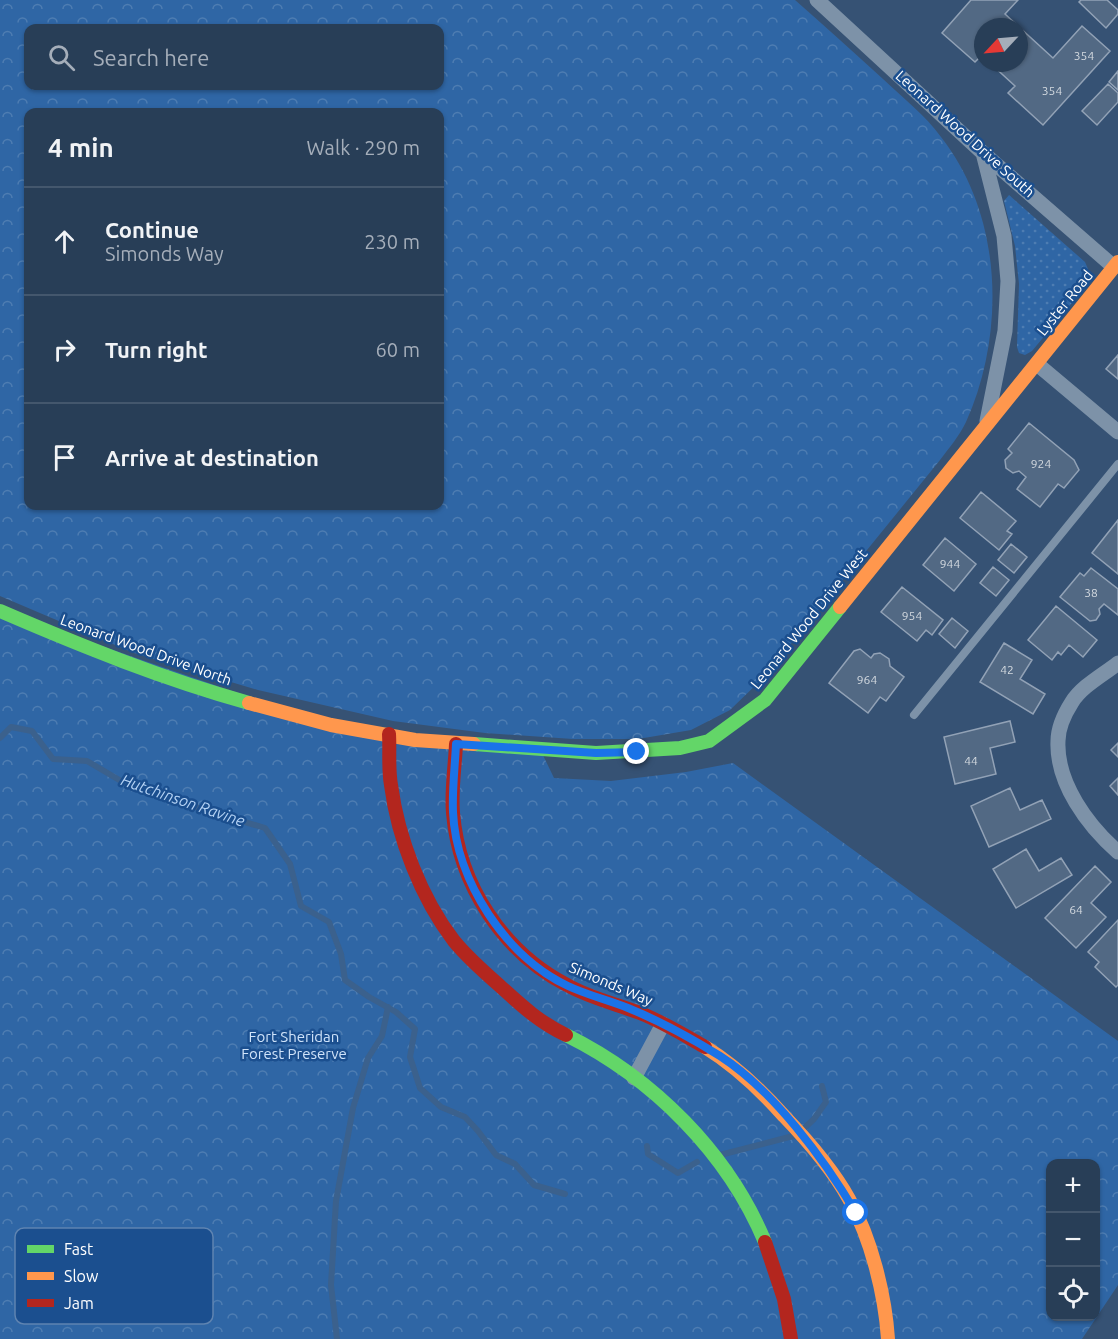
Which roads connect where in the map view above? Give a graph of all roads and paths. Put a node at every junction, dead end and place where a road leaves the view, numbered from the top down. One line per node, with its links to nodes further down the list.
1 (817, 0): 2 (street, Leonard Wood Drive South)
2 (983, 153): 3 (street, Leonard Wood Drive South); 5 (street)
3 (1116, 264): 4 (street, Lyster Road)
4 (1037, 364): 5 (street, Leonard Wood Drive West); 6 (street)
5 (986, 426): 12 (street, Leonard Wood Drive West)
6 (1118, 432)
7 (1118, 464): 10 (lane)
8 (0, 611): 11 (street, Leonard Wood Drive North)
9 (1118, 663): 13 (street)
10 (914, 715)
11 (389, 734): 12 (street, Leonard Wood Drive West); 15 (street)
12 (456, 744): 14 (street, Simonds Way)
13 (1118, 852)
14 (663, 1024): 15 (street); 17 (street, Simonds Way)
15 (634, 1078): 16 (street)
16 (791, 1339)
17 (888, 1339)

